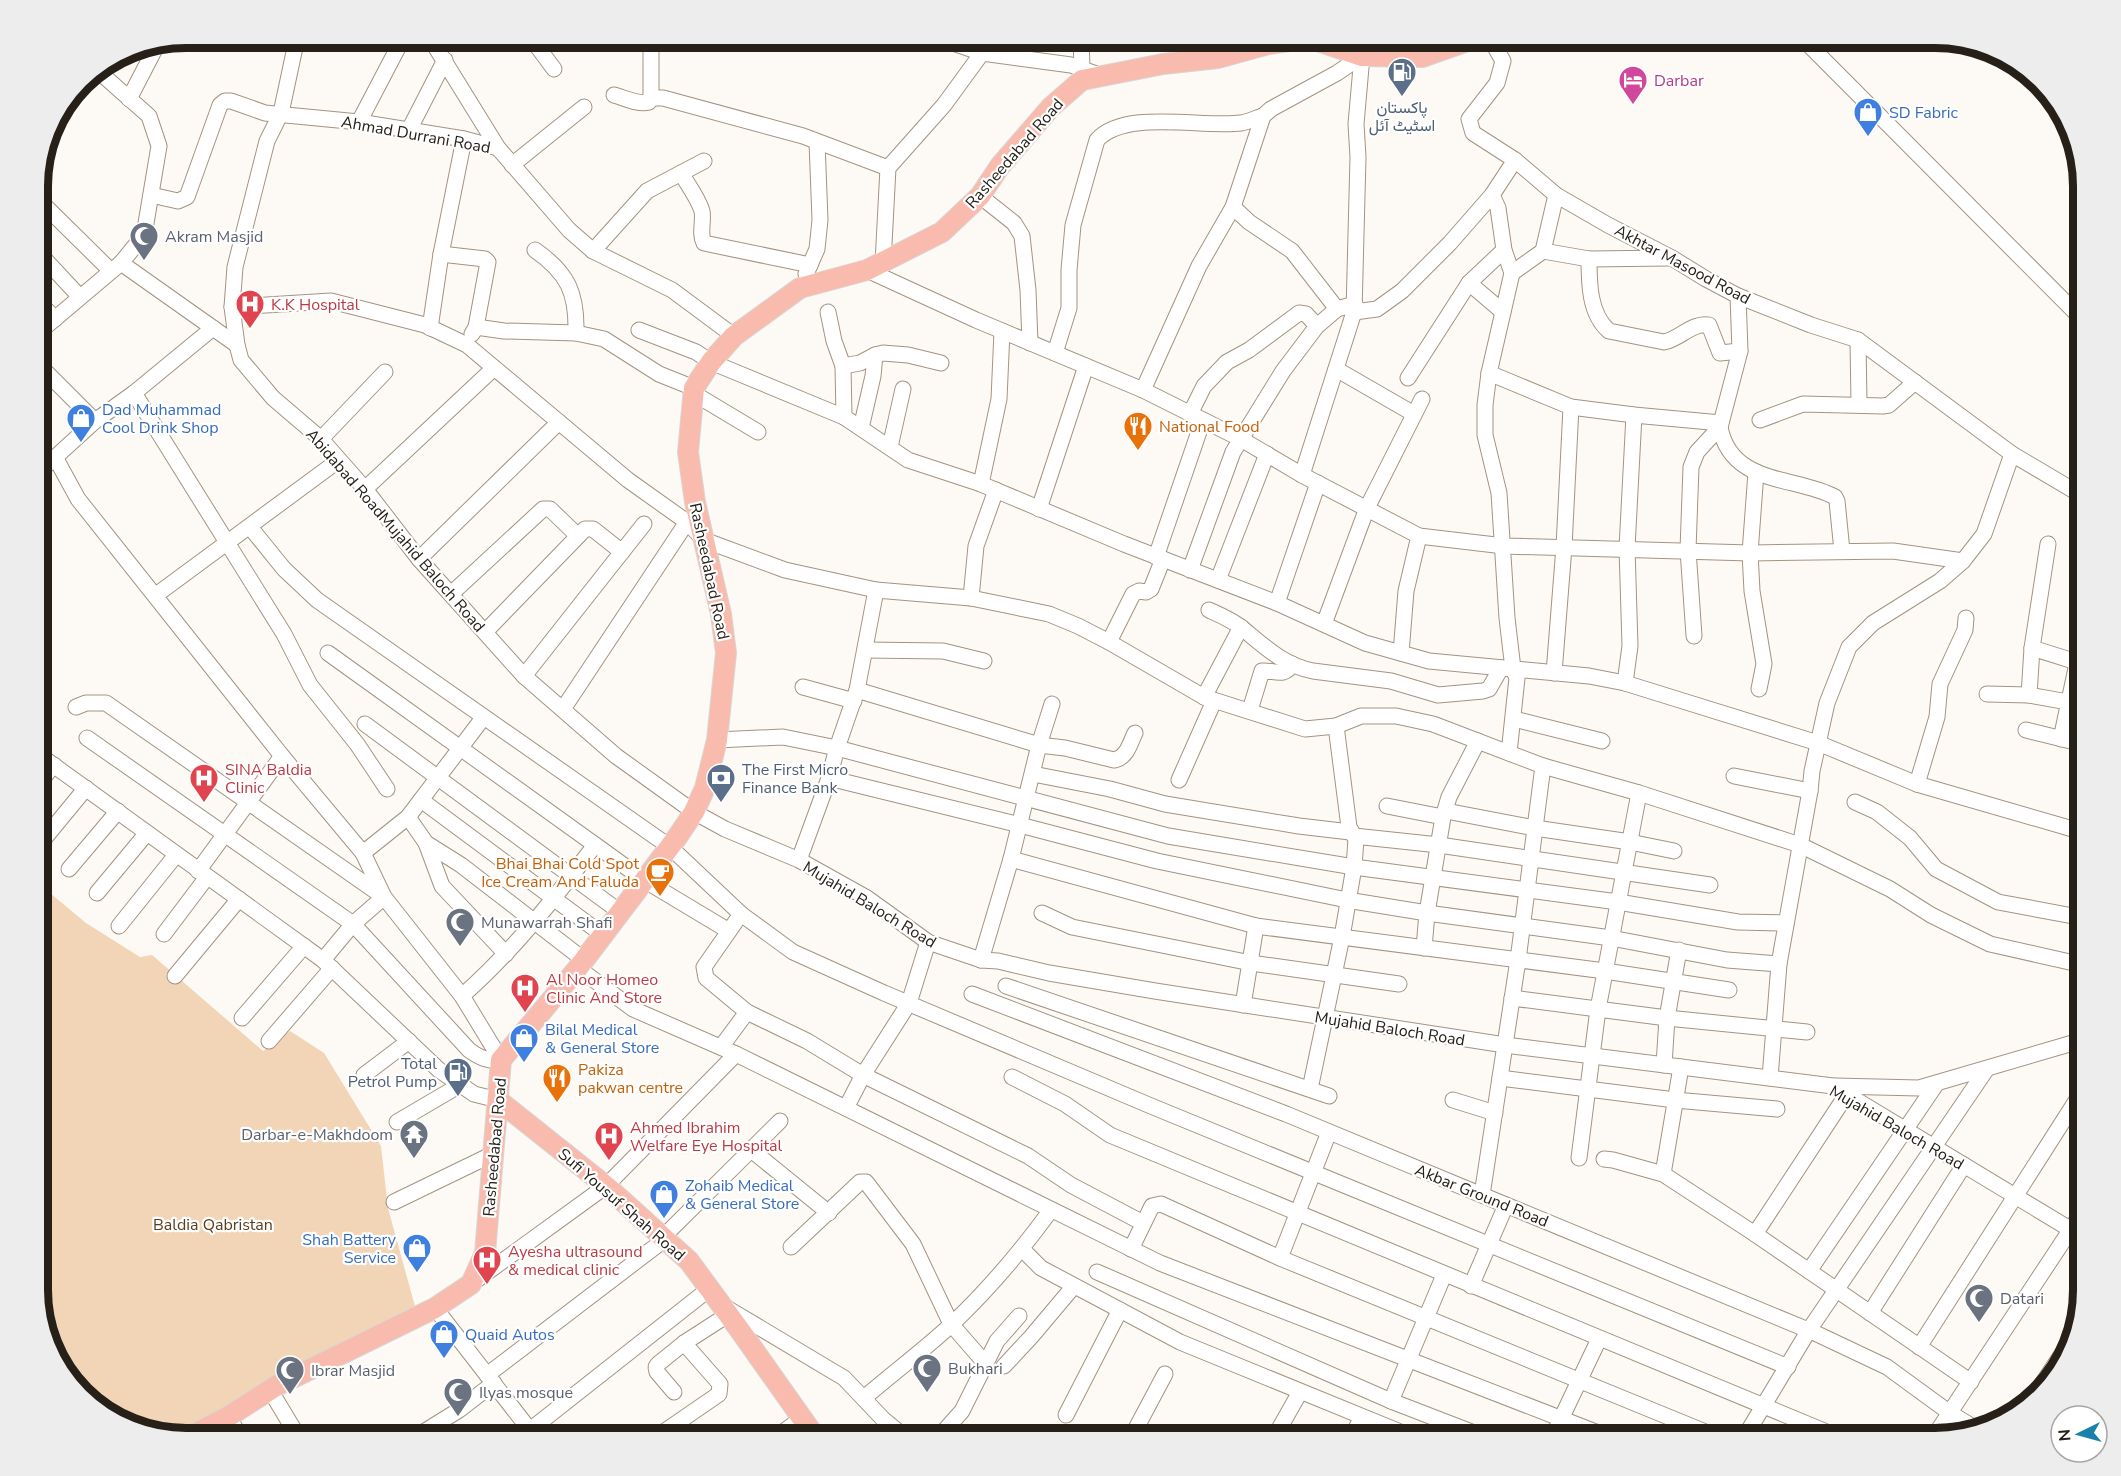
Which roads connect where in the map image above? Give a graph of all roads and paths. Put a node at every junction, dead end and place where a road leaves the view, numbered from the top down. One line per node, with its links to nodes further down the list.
1 (295, 48): 27 (street, Abidabad RoadMujahid Baloch Road)
2 (398, 48): 29 (street)
3 (439, 48): 18 (street)
4 (538, 48): 19 (street)
5 (651, 48): 24 (street)
6 (969, 48): 15 (street)
7 (1081, 48): 20 (street)
8 (1246, 48): 22 (main road, Rasheedabad Road)
9 (1338, 48): 16 (main road, Rasheedabad Road)
10 (1432, 48): 17 (main road)
11 (1448, 48): 17 (main road)
12 (1496, 48): 34 (street, Akhtar Masood Road)
13 (1812, 48): 64 (street)
14 (153, 52): 25 (street)
15 (982, 52): 20 (street); 37 (street)
16 (1362, 56): 17 (main road, Rasheedabad Road); 28 (street); 62 (street)
17 (1422, 57)
18 (445, 60): 30 (street); 33 (street)
19 (554, 69)
20 (1082, 69): 22 (street)
21 (104, 75): 25 (street)
22 (1102, 76): 42 (main road, Rasheedabad Road)
23 (614, 95): 24 (street)
24 (651, 98): 32 (street)
25 (129, 99): 39 (street)
26 (584, 106): 36 (street)
27 (281, 113): 29 (street, Ahmad Durrani Road); 39 (street, Ahmad Durrani Road); 61 (street, Abidabad RoadMujahid Baloch Road)
28 (1263, 116): 43 (street); 83 (street)
29 (359, 122): 30 (street, Ahmad Durrani Road)
30 (409, 130): 31 (street, Ahmad Durrani Road)
31 (464, 139): 33 (street, Ahmad Durrani Road); 49 (street)
32 (817, 142): 37 (street); 53 (street)
33 (498, 148): 36 (street, Ahmad Durrani Road)
34 (1515, 160): 40 (street); 41 (street, Akhtar Masood Road)
35 (704, 161): 38 (street)
36 (512, 165): 48 (street, Ahmad Durrani Road)
37 (888, 168): 55 (street)
38 (681, 173): 48 (street); 53 (street)
39 (151, 195): 54 (street)
40 (1492, 195): 46 (street); 62 (street)
41 (1556, 195): 47 (street); 50 (street, Akhtar Masood Road)
42 (980, 196): 55 (main road, Rasheedabad Road); 79 (street)
43 (1233, 207): 63 (street); 97 (street)
44 (48, 208): 54 (street)
45 (535, 250): 76 (street)
46 (1504, 250): 56 (street); 57 (street)
47 (1543, 251): 51 (street); 56 (street)
48 (593, 252): 77 (street, Ahmad Durrani Road)
49 (441, 254): 71 (street); 73 (street)
50 (1672, 258): 51 (street); 59 (street, Akhtar Masood Road)
51 (1589, 259): 82 (street)
52 (48, 263): 60 (street)
53 (810, 265): 58 (street)
54 (116, 267): 60 (street); 72 (street)
55 (875, 267): 58 (main road, Rasheedabad Road); 75 (street)
56 (1512, 273): 67 (street)
57 (1469, 283): 67 (street); 94 (street)
58 (800, 288): 77 (main road, Rasheedabad Road)
59 (1738, 296): 78 (street, Akhtar Masood Road); 82 (street)
60 (80, 297): 68 (street)
61 (232, 307): 73 (street); 80 (street, Abidabad RoadMujahid Baloch Road)
62 (1354, 308): 63 (street); 90 (street)
63 (1337, 309): 70 (street)
64 (2073, 309)
65 (48, 312): 68 (street)
66 (828, 312): 87 (street)
67 (1503, 312): 92 (street)
68 (55, 319): 69 (street)
69 (48, 325)
70 (1317, 326): 106 (street); 114 (street)
71 (476, 327): 76 (street); 81 (street)
72 (213, 328): 80 (street); 99 (street)
73 (430, 328): 81 (street)
74 (639, 330): 85 (street)
75 (1002, 331): 79 (street); 124 (street)
76 (576, 333): 98 (street)
77 (734, 336): 85 (main road, Rasheedabad Road)
78 (1858, 340): 95 (street, Akhtar Masood Road); 101 (street)
79 (1030, 343): 83 (street)
80 (237, 345): 113 (street, Abidabad RoadMujahid Baloch Road)
81 (467, 345): 89 (street)
82 (1740, 351): 110 (street)
83 (1055, 353): 88 (street)
84 (875, 355): 86 (street); 87 (street); 111 (street)
85 (711, 363): 98 (main road, Rasheedabad Road); 105 (street)
86 (941, 363)
87 (843, 366): 105 (street)
88 (1086, 366): 97 (street); 128 (street)
89 (494, 368): 109 (street); 125 (street)
90 (1336, 369): 103 (street); 122 (street)
91 (385, 372): 113 (street)
92 (1489, 373): 102 (street); 137 (street)
93 (48, 374): 108 (street)
94 (1408, 378)
95 (1915, 382): 101 (street); 117 (street, Akhtar Masood Road)
96 (903, 389): 115 (street)
97 (1143, 390): 106 (street)
98 (694, 391): 112 (street); 134 (main road, Rasheedabad Road)
99 (134, 393): 108 (street); 135 (street)
100 (1422, 399): 103 (street)
101 (1859, 404): 107 (street)
102 (1570, 407): 104 (street); 138 (street)
103 (1414, 414): 127 (street)
104 (1634, 415): 110 (street); 139 (street)
105 (844, 417): 111 (street)
106 (1197, 417): 114 (street); 144 (street)
107 (1760, 420)
108 (95, 421): 118 (street)
109 (559, 422): 129 (street); 145 (street)
110 (1721, 425): 121 (street); 140 (street)
111 (861, 428): 115 (street)
112 (758, 432)
113 (321, 439): 119 (street, Abidabad RoadMujahid Baloch Road)
114 (1242, 439): 116 (street); 147 (street)
115 (890, 447): 124 (street)
116 (1267, 454): 122 (street); 148 (street)
117 (2013, 454): 126 (street, Akhtar Masood Road); 146 (street)
118 (56, 458): 120 (street); 151 (street)
119 (339, 460): 125 (street, Abidabad RoadMujahid Baloch Road); 131 (street)
120 (48, 465)
121 (1756, 472): 141 (street); 143 (street)
122 (1302, 475): 123 (street)
123 (1318, 483): 127 (street); 153 (street)
124 (989, 487): 128 (street); 152 (street)
125 (365, 489): 145 (street, Abidabad RoadMujahid Baloch Road)
126 (2073, 489)
127 (1367, 507): 133 (street); 156 (street)
128 (1039, 509): 144 (street)
129 (687, 522): 134 (street); 182 (street)
130 (644, 524): 142 (street)
131 (250, 528): 135 (street); 184 (street)
132 (578, 536): 142 (street); 150 (street); 158 (street)
133 (1419, 536): 137 (street); 164 (street)
134 (704, 540): 149 (street); 192 (main road, Rasheedabad Road)
135 (228, 544): 151 (street); 213 (street)
136 (2048, 544): 161 (street)
137 (1504, 546): 138 (street); 168 (street)
138 (1564, 547): 139 (street); 169 (street)
139 (1627, 549): 140 (street); 171 (street)
140 (1688, 550): 143 (street); 159 (street)
141 (1842, 551): 143 (street); 146 (street)
142 (622, 552): 170 (street)
143 (1750, 553): 174 (street)
144 (1159, 558): 147 (street); 160 (street)
145 (419, 559): 150 (street, Abidabad RoadMujahid Baloch Road)
146 (1963, 561): 196 (street)
147 (1190, 570): 148 (street)
148 (1218, 580): 153 (street)
149 (876, 590): 152 (street); 162 (street)
150 (451, 594): 158 (street, Abidabad RoadMujahid Baloch Road)
151 (156, 595): 201 (street)
152 (971, 598): 160 (street)
153 (1277, 603): 156 (street)
154 (1209, 610): 157 (street)
155 (1966, 618): 211 (street)
156 (1324, 624): 164 (street)
157 (1241, 627): 167 (street); 178 (street)
158 (485, 632): 170 (street, Abidabad RoadMujahid Baloch Road)
159 (1694, 636)
160 (1109, 642): 178 (street)
161 (2032, 648): 165 (street); 177 (street)
162 (865, 650): 166 (street); 176 (street)
163 (328, 653): 198 (street)
164 (1401, 653): 168 (street)
165 (2073, 660)
166 (984, 661)
167 (1292, 664): 168 (street); 183 (street)
168 (1507, 668): 169 (street); 185 (street)
169 (1554, 673): 171 (street)
170 (524, 676): 182 (street, Abidabad RoadMujahid Baloch Road)
171 (1625, 683): 196 (street)
172 (2073, 685): 179 (street)
173 (803, 687): 176 (street)
174 (1759, 689)
175 (1987, 694): 177 (street)
176 (856, 695): 197 (street); 199 (street)
177 (2029, 695): 179 (street)
178 (1209, 699): 183 (street); 210 (street)
179 (2068, 702): 191 (street)
180 (1052, 704): 197 (street)
181 (76, 707): 219 (street)
182 (563, 710): 222 (street, Abidabad RoadMujahid Baloch Road)
183 (1250, 710): 187 (street)
184 (483, 718): 198 (street); 237 (street)
185 (1514, 719): 194 (street); 200 (street)
186 (365, 724): 208 (street)
187 (1336, 726): 193 (street); 231 (street)
188 (2026, 730): 191 (street)
189 (1135, 733): 197 (street)
190 (87, 738): 230 (street)
191 (2061, 739): 195 (street)
192 (717, 740): 199 (street); 222 (main road, Rasheedabad Road)
193 (1478, 741): 200 (street); 223 (street)
194 (1602, 741)
195 (2073, 742)
196 (1818, 743): 211 (street); 214 (street)
197 (1039, 745): 206 (street)
198 (461, 748): 208 (street); 234 (street)
199 (837, 748): 209 (street); 216 (street)
200 (1509, 753): 204 (street)
201 (282, 756): 219 (street); 239 (street)
202 (48, 761): 203 (street)
203 (54, 765): 205 (street); 212 (street)
204 (1543, 766): 215 (street); 226 (street)
205 (48, 772)
206 (1033, 774): 216 (street); 231 (street)
207 (1734, 776): 214 (street)
208 (439, 777): 217 (street); 248 (street)
209 (829, 778): 225 (street); 243 (street)
210 (1179, 780)
211 (1917, 784): 227 (street)
212 (86, 788): 221 (street); 229 (street)
213 (387, 789)
214 (1810, 791): 236 (street)
215 (1639, 793): 232 (street); 236 (street)
216 (1027, 798): 225 (street); 244 (street)
217 (421, 800): 224 (street); 256 (street)
218 (1855, 801): 263 (street)
219 (248, 803): 230 (street); 254 (street)
220 (1387, 806): 223 (street)
221 (118, 811): 228 (street); 245 (street)
222 (694, 812): 237 (main road, Rasheedabad Road); 243 (street, Mujahid Baloch Road)
223 (1445, 814): 226 (street); 235 (street)
224 (408, 817): 233 (street); 239 (street)
225 (1020, 825): 242 (street); 257 (street)
226 (1535, 828): 232 (street); 241 (street)
227 (2073, 829)
228 (147, 833): 240 (street); 253 (street)
229 (48, 834)
230 (225, 834): 247 (street); 266 (street)
231 (1352, 834): 235 (street); 244 (street)
232 (1630, 842): 238 (street); 246 (street)
233 (426, 843): 265 (street); 279 (street)
234 (595, 845): 248 (street); 250 (street)
235 (1439, 845): 241 (street); 249 (street)
236 (1800, 845): 264 (street); 283 (street)
237 (670, 847): 250 (main road, Rasheedabad Road); 261 (street)
238 (1674, 851)
239 (363, 853): 254 (street)
240 (176, 855): 247 (street); 268 (street)
241 (1531, 858): 246 (street); 252 (street)
242 (1011, 859): 269 (street); 280 (street)
243 (799, 860): 275 (street, Mujahid Baloch Road)
244 (1354, 867): 249 (street); 257 (street)
245 (69, 869)
246 (1624, 872): 251 (street); 258 (street)
247 (203, 874): 255 (street); 271 (street)
248 (571, 876): 256 (street); 259 (street)
249 (1434, 878): 252 (street); 260 (street)
250 (644, 880): 259 (main road, Rasheedabad Road); 270 (street)
251 (1710, 885)
252 (1527, 891): 258 (street); 267 (street)
253 (97, 892)
254 (384, 897): 266 (street); 295 (street)
255 (239, 899): 276 (street); 289 (street)
256 (553, 900): 265 (street); 272 (street)
257 (1347, 900): 260 (street); 273 (street)
258 (1618, 902): 264 (street); 274 (street)
259 (620, 912): 272 (main road, Rasheedabad Road)
260 (1427, 913): 267 (street); 277 (street)
261 (741, 914): 270 (street); 297 (street)
262 (1042, 914): 282 (street)
263 (2073, 916)
264 (1786, 922): 286 (street)
265 (534, 923): 279 (street); 285 (street)
266 (353, 924): 284 (street); 313 (street)
267 (1522, 925): 274 (street); 281 (street)
268 (119, 926)
269 (1256, 926): 273 (street); 282 (street)
270 (729, 931): 300 (street)
271 (164, 934)
272 (603, 935): 285 (main road, Rasheedabad Road)
273 (1342, 937): 277 (street); 288 (street)
274 (1611, 938): 278 (street); 287 (street)
275 (928, 942): 280 (street, Mujahid Baloch Road); 297 (street)
276 (304, 946): 284 (street); 301 (street)
277 (1425, 948): 281 (street)
278 (1679, 950): 286 (street); 290 (street)
279 (506, 954): 295 (street)
280 (981, 960): 298 (street, Mujahid Baloch Road)
281 (1518, 960): 287 (street); 296 (street)
282 (1251, 963): 288 (street); 298 (street)
283 (2073, 963)
284 (328, 964): 306 (street); 307 (street)
285 (581, 964): 310 (street); 313 (main road, Rasheedabad Road)
286 (1779, 964): 304 (street)
287 (1605, 970): 290 (street); 299 (street)
288 (1334, 974): 291 (street); 302 (street)
289 (176, 976)
290 (1673, 981): 293 (street); 303 (street)
291 (1399, 984)
292 (1006, 986): 325 (street)
293 (1729, 990)
294 (972, 994): 339 (street, Akbar Ground Road)
295 (462, 996): 313 (street)
296 (1512, 998): 299 (street); 309 (street)
297 (909, 1004): 318 (street); 346 (street)
298 (1243, 1005): 302 (street, Mujahid Baloch Road)
299 (1599, 1009): 303 (street); 312 (street)
300 (747, 1012): 310 (street); 318 (street)
301 (242, 1018)
302 (1325, 1018): 309 (street, Mujahid Baloch Road); 325 (street)
303 (1667, 1018): 304 (street); 314 (street)
304 (1774, 1030): 305 (street); 321 (street)
305 (1807, 1032)
306 (269, 1041)
307 (409, 1041): 317 (street); 323 (street)
308 (2073, 1043): 316 (street)
309 (1505, 1046): 312 (street, Mujahid Baloch Road); 320 (street)
310 (721, 1047): 311 (street)
311 (736, 1054): 333 (street); 348 (street)
312 (1591, 1056): 314 (street, Mujahid Baloch Road); 326 (street)
313 (501, 1060): 329 (main road, Rasheedabad Road)
314 (1664, 1065): 315 (street, Mujahid Baloch Road)
315 (1680, 1067): 321 (street, Mujahid Baloch Road); 331 (street)
316 (1986, 1070): 322 (street); 340 (street)
317 (364, 1075)
318 (863, 1075): 333 (street); 356 (street)
319 (1012, 1077): 355 (street)
320 (1500, 1078): 326 (street); 335 (street)
321 (1770, 1078): 324 (street, Mujahid Baloch Road)
322 (1937, 1083): 324 (street); 338 (street)
323 (460, 1085): 329 (street); 337 (street)
324 (1833, 1086): 327 (street, Mujahid Baloch Road)
325 (1310, 1089): 328 (street)
326 (1587, 1090): 331 (street); 343 (street)
327 (1847, 1094): 338 (street, Mujahid Baloch Road); 358 (street)
328 (1329, 1096)
329 (498, 1100): 342 (main road, Rasheedabad Road); 348 (main road, Sufi Yousuf Shah Road)
330 (1453, 1100): 335 (street)
331 (1675, 1100): 334 (street); 347 (street)
332 (2073, 1107): 350 (street)
333 (846, 1108): 353 (street)
334 (1777, 1109)
335 (1494, 1113): 349 (street)
336 (780, 1120): 341 (street)
337 (397, 1122)
338 (1904, 1129): 340 (street, Mujahid Baloch Road); 366 (street)
339 (1329, 1132): 346 (street); 349 (street, Akbar Ground Road)
340 (1934, 1146): 345 (street, Mujahid Baloch Road); 372 (street)
341 (750, 1149): 354 (street); 359 (street)
342 (493, 1154): 351 (street); 369 (main road, Rasheedabad Road)
343 (1579, 1158)
344 (1604, 1160): 347 (street)
345 (1964, 1165): 350 (street, Mujahid Baloch Road); 376 (street)
346 (1314, 1172): 355 (street); 361 (street)
347 (1663, 1174): 358 (street)
348 (606, 1186): 359 (main road, Sufi Yousuf Shah Road); 369 (street)
349 (1482, 1195): 352 (street, Akbar Ground Road)
350 (2014, 1196): 357 (street, Mujahid Baloch Road); 383 (street)
351 (394, 1202)
352 (1506, 1205): 361 (street); 380 (street, Akbar Ground Road)
353 (1051, 1210): 363 (street); 364 (street)
354 (829, 1213): 362 (street); 379 (street)
355 (1297, 1214): 365 (street); 368 (street)
356 (1143, 1224): 364 (street); 365 (street)
357 (2073, 1230)
358 (1755, 1234): 366 (street)
359 (663, 1239): 373 (main road, Sufi Yousuf Shah Road); 389 (street)
360 (2073, 1240): 391 (street)
361 (1489, 1244): 371 (street); 387 (street)
362 (791, 1247)
363 (1022, 1249): 370 (street); 379 (street)
364 (1131, 1249): 384 (street)
365 (1280, 1258): 378 (street)
366 (1809, 1271): 372 (street)
367 (1097, 1272): 396 (street)
368 (1444, 1275): 371 (street); 378 (street)
369 (471, 1284): 374 (main road)
370 (1074, 1286): 375 (street); 386 (street)
371 (1471, 1286): 381 (street)
372 (1837, 1290): 376 (street); 380 (street)
373 (720, 1302): 382 (street); 395 (street); 402 (main road, Sufi Yousuf Shah Road); 410 (street)
374 (435, 1308): 389 (street); 392 (main road)
375 (1120, 1310): 394 (street); 399 (street)
376 (1870, 1313): 383 (street)
377 (1019, 1316): 385 (street)
378 (1427, 1318): 384 (street); 390 (street)
379 (951, 1324): 385 (street); 395 (street)
380 (1809, 1330): 387 (street); 398 (street, Akbar Ground Road)
381 (1599, 1339): 390 (street); 397 (street)
382 (684, 1343): 393 (street); 411 (street)
383 (1919, 1347): 391 (street)
384 (1409, 1359): 396 (street); 403 (street)
385 (985, 1363): 415 (street)
386 (1004, 1366)
387 (1788, 1367): 397 (street)
388 (1165, 1374): 416 (street)
389 (490, 1379): 408 (street); 409 (street)
390 (1579, 1381): 403 (street); 423 (street)
391 (1971, 1382): 398 (street)
392 (270, 1390): 400 (main road); 407 (street)
393 (674, 1392)
394 (1300, 1392): 401 (street); 417 (street)
395 (864, 1398): 414 (street)
396 (1391, 1401): 420 (street)
397 (1762, 1406): 424 (street); 425 (street)
398 (1950, 1413): 404 (street, Akbar Ground Road); 426 (street)
399 (1066, 1415)
400 (229, 1416): 405 (main road); 406 (street)
401 (1362, 1417): 418 (street); 419 (street)
402 (802, 1418): 412 (street); 413 (main road, Sufi Yousuf Shah Road)
403 (1561, 1418): 421 (street); 422 (street)
404 (1968, 1424)
405 (206, 1428)
406 (235, 1428)
407 (293, 1428)
408 (430, 1428)
409 (524, 1428)
410 (540, 1428)
411 (673, 1428)
412 (788, 1428)
413 (809, 1428)
414 (894, 1428)
415 (947, 1428)
416 (1136, 1428)
417 (1280, 1428)
418 (1356, 1428)
419 (1382, 1428)
420 (1461, 1428)
421 (1556, 1428)
422 (1586, 1428)
423 (1695, 1428)
424 (1750, 1428)
425 (1813, 1428)
426 (1940, 1428)

